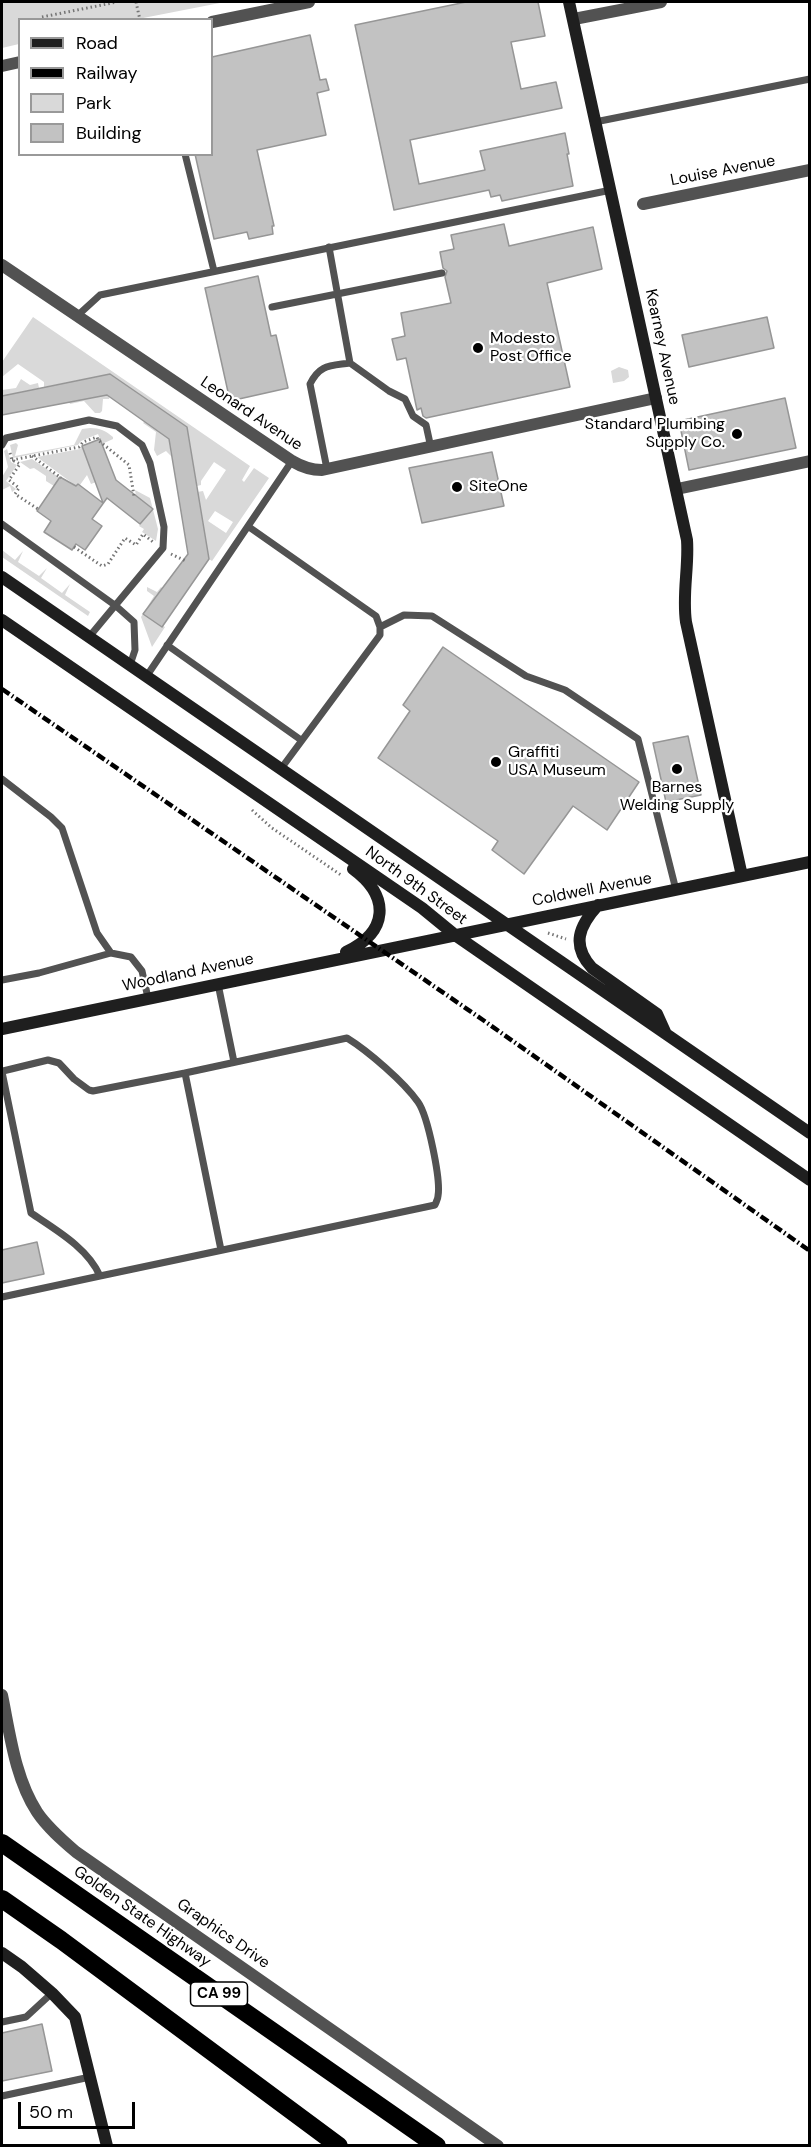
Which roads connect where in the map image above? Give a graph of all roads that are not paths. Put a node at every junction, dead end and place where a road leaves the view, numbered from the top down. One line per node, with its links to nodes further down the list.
1 (309, 2): 5 (street)
2 (569, 2): 4 (street, Kearney Avenue)
3 (661, 2): 4 (street)
4 (574, 20): 9 (street, Kearney Avenue)
5 (213, 22)
6 (18, 62): 7 (street)
7 (2, 66)
8 (810, 79): 9 (lane)
9 (595, 122): 12 (street, Kearney Avenue)
10 (185, 156): 16 (lane)
11 (810, 170): 13 (street, Louise Avenue)
12 (611, 190): 14 (lane); 22 (street, Kearney Avenue)
13 (643, 204)
14 (328, 247): 16 (lane); 18 (lane)
15 (2, 265): 20 (street, Leonard Avenue)
16 (214, 271): 20 (lane)
17 (442, 273): 18 (lane)
18 (337, 294): 19 (lane); 21 (lane)
19 (272, 308)
20 (77, 316): 25 (street, Leonard Avenue)
21 (350, 363): 24 (lane); 27 (lane)
22 (656, 398): 24 (street, Leonard Avenue); 28 (street, Kearney Avenue)
23 (4, 441): 32 (lane)
24 (431, 448): 27 (street, Leonard Avenue)
25 (292, 461): 27 (street, Leonard Avenue); 30 (lane)
26 (810, 461): 28 (street)
27 (327, 469)
28 (676, 489): 44 (street, Kearney Avenue)
29 (2, 524): 32 (lane)
30 (249, 527): 34 (lane); 36 (lane)
31 (2, 577): 35 (street, North 9th Street)
32 (116, 606): 35 (lane); 37 (lane)
33 (2, 620): 42 (street, North 9th Street)
34 (380, 627): 39 (lane); 45 (lane)
35 (89, 637): 37 (street, North 9th Street)
36 (167, 645): 38 (lane); 39 (lane)
37 (130, 665): 38 (street, North 9th Street)
38 (146, 677): 40 (street, North 9th Street)
39 (301, 740): 40 (lane)
40 (280, 770): 47 (street, North 9th Street)
41 (2, 779): 50 (lane)
42 (298, 823): 48 (street, North 9th Street); 51 (street)
43 (810, 862): 44 (street, Coldwell Avenue)
44 (742, 876): 45 (street, Coldwell Avenue)
45 (676, 890): 46 (street, Coldwell Avenue)
46 (598, 905): 47 (street, Coldwell Avenue); 56 (street)
47 (504, 924): 48 (street, Coldwell Avenue); 56 (street, North 9th Street)
48 (455, 935): 49 (street, Coldwell Avenue); 61 (street, North 9th Street)
49 (382, 951): 51 (street, Woodland Avenue)
50 (111, 953): 52 (lane); 54 (lane)
51 (328, 961): 53 (street, Woodland Avenue)
52 (2, 980)
53 (218, 984): 54 (street, Woodland Avenue); 57 (lane)
54 (148, 998): 55 (street, Woodland Avenue)
55 (2, 1029)
56 (667, 1035): 60 (street, North 9th Street)
57 (234, 1062): 59 (lane); 62 (lane)
58 (2, 1072): 59 (lane); 63 (lane)
59 (185, 1073): 62 (lane)
60 (810, 1133)
61 (810, 1180)
62 (221, 1250): 63 (lane)
63 (100, 1276): 64 (lane)
64 (2, 1297)
65 (2, 1695): 76 (street, Graphics Drive)
66 (2, 1843): 75 (highway, Golden State Highway / CA 99)
67 (2, 1899): 74 (highway, CA 99)
68 (2, 1953): 69 (street)
69 (52, 1993): 70 (lane); 71 (street)
70 (2, 2022)
71 (90, 2077): 72 (lane); 73 (street)
72 (2, 2096)
73 (107, 2145)
74 (339, 2145)
75 (437, 2145)
76 (498, 2145)

